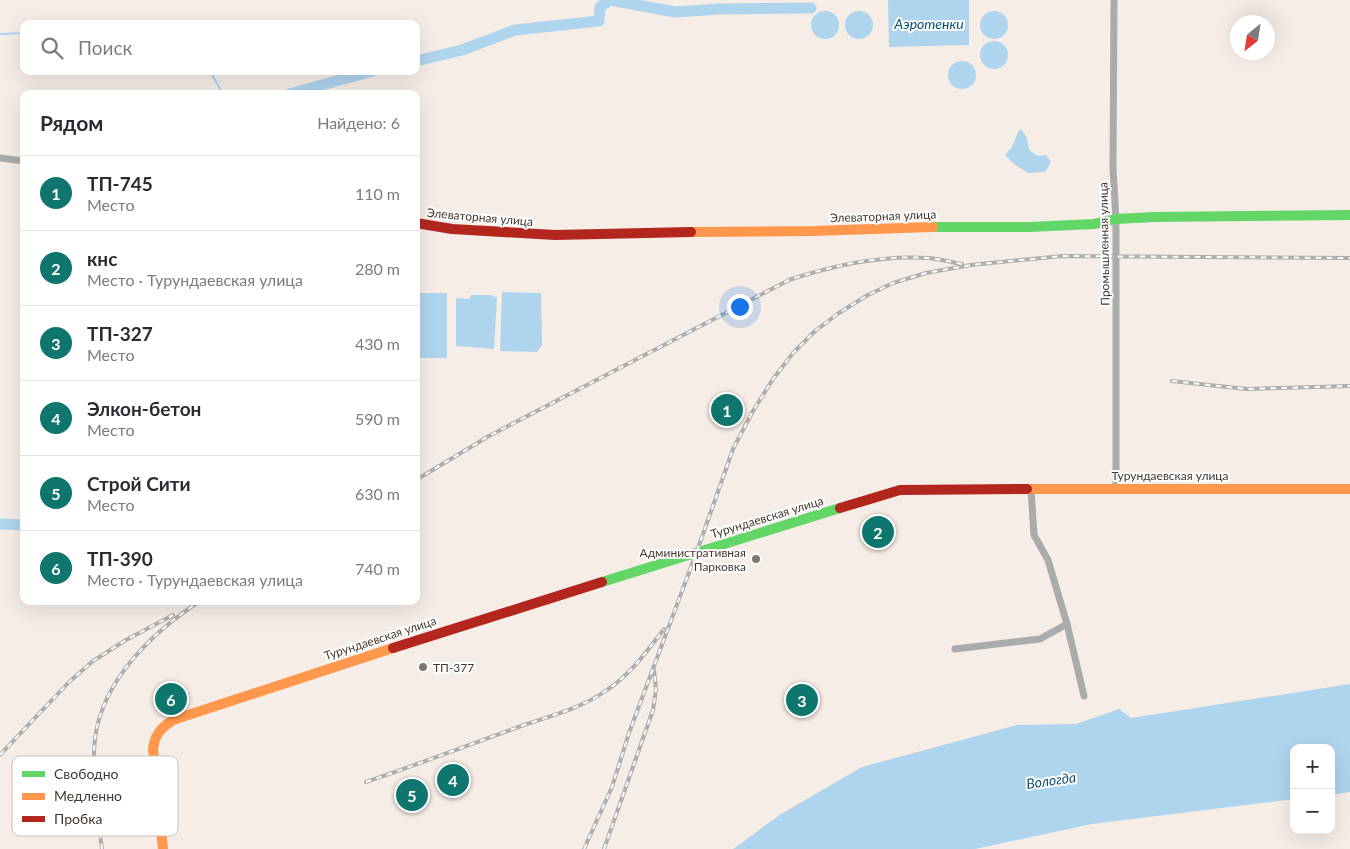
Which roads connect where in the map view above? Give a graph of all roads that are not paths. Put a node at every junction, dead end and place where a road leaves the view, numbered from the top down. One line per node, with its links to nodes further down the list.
1 (1114, 0): 5 (street, Промышленная улица)
2 (0, 158): 3 (street)
3 (20, 161)
4 (1350, 215): 5 (street, Элеваторная улица)
5 (1116, 219): 6 (street, Элеваторная улица); 8 (street, Промышленная улица)
6 (420, 224)
7 (1031, 488): 8 (street, Турундаевская улица); 10 (street); 13 (street, Турундаевская улица)
8 (1116, 488): 9 (street, Турундаевская улица)
9 (1350, 488)
10 (1067, 624): 11 (street); 12 (street)
11 (955, 649)
12 (1084, 696)
13 (154, 756)
14 (162, 836): 15 (street, Турундаевская улица)
15 (163, 849)

